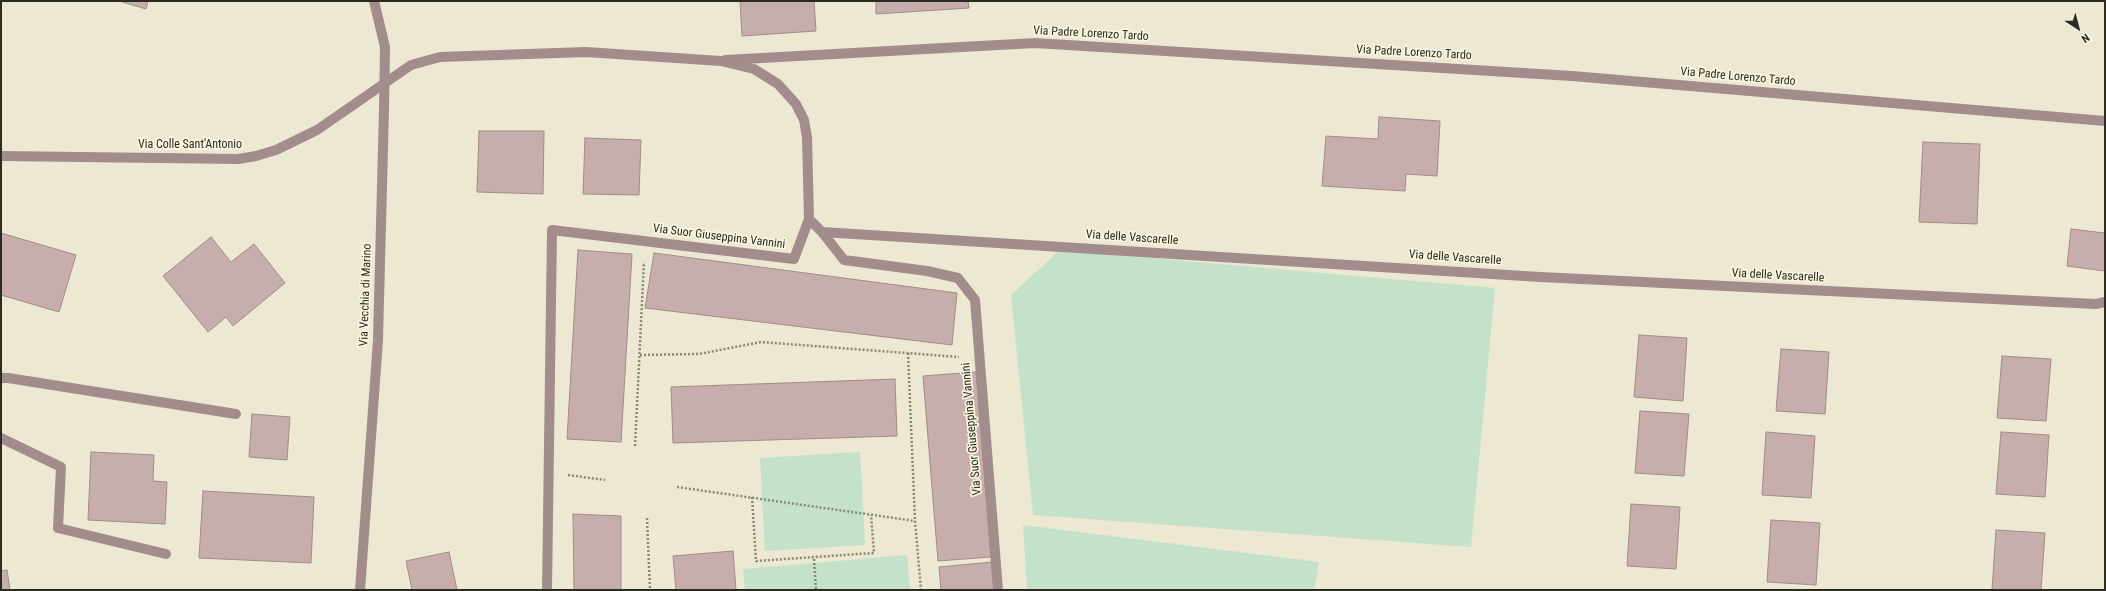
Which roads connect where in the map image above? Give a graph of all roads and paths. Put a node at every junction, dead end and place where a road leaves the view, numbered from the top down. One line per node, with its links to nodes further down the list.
1 (374, 1): 3 (street, Via Vecchia di Marino)
2 (721, 61): 3 (street, Via Suor Giuseppina Vannini); 4 (street, Via Padre Lorenzo Tardo); 6 (street, Via Suor Giuseppina Vannini)
3 (383, 84): 5 (street, Via Colle Sant'Antonio); 26 (street, Via Vecchia di Marino)
4 (2105, 121)
5 (1, 156)
6 (808, 219): 7 (street); 8 (street, Via Suor Giuseppina Vannini)
7 (822, 232): 9 (street, Via delle Vascarelle); 12 (street, Via Suor Giuseppina Vannini)
8 (645, 241): 11 (path); 27 (street, Via Suor Giuseppina Vannini)
9 (2105, 302)
10 (908, 353): 11 (path); 12 (path); 23 (path)
11 (640, 355): 16 (path)
12 (979, 358): 31 (street, Via Suor Giuseppina Vannini)
13 (1, 378): 14 (street)
14 (236, 414)
15 (1, 438): 24 (street)
16 (635, 446)
17 (560, 474): 18 (path)
18 (605, 480)
19 (677, 487): 20 (path)
20 (752, 498): 21 (path); 25 (path)
21 (871, 515): 23 (path); 25 (path)
22 (647, 518): 28 (path)
23 (915, 521): 30 (path)
24 (166, 554)
25 (814, 558): 29 (path)
26 (360, 590)
27 (547, 590)
28 (650, 590)
29 (816, 590)
30 (921, 590)
31 (998, 590)

